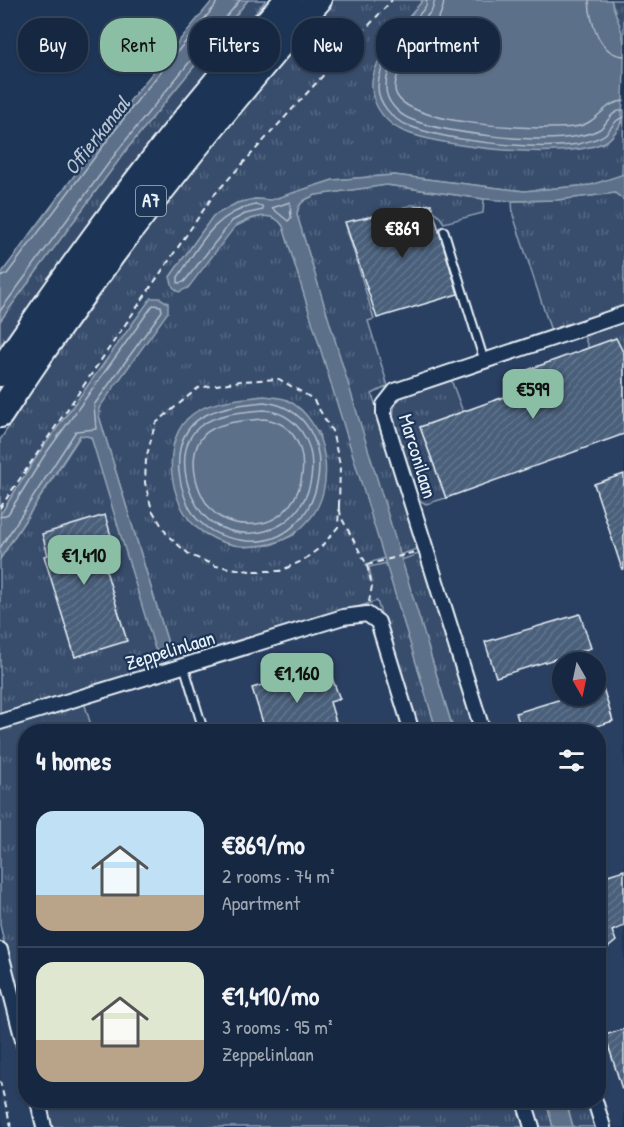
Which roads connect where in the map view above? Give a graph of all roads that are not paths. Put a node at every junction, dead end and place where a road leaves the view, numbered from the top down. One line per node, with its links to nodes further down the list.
1 (288, 0): 6 (highway, A7)
2 (318, 0): 7 (highway, A7)
3 (444, 231): 5 (lane)
4 (624, 314): 5 (street, Marconilaan)
5 (484, 360): 12 (street, Marconilaan)
6 (0, 374)
7 (0, 414)
8 (184, 666): 9 (street, Zeppelinlaan); 10 (lane); 11 (street, Zeppelinlaan)
9 (0, 722)
10 (202, 724)
11 (410, 724)
12 (481, 724)
13 (0, 950): 14 (street)
14 (18, 1021)
15 (40, 1108): 18 (street)
16 (526, 1108): 19 (street)
17 (597, 1108): 20 (street)
18 (44, 1127)
19 (532, 1127)
20 (603, 1127)

